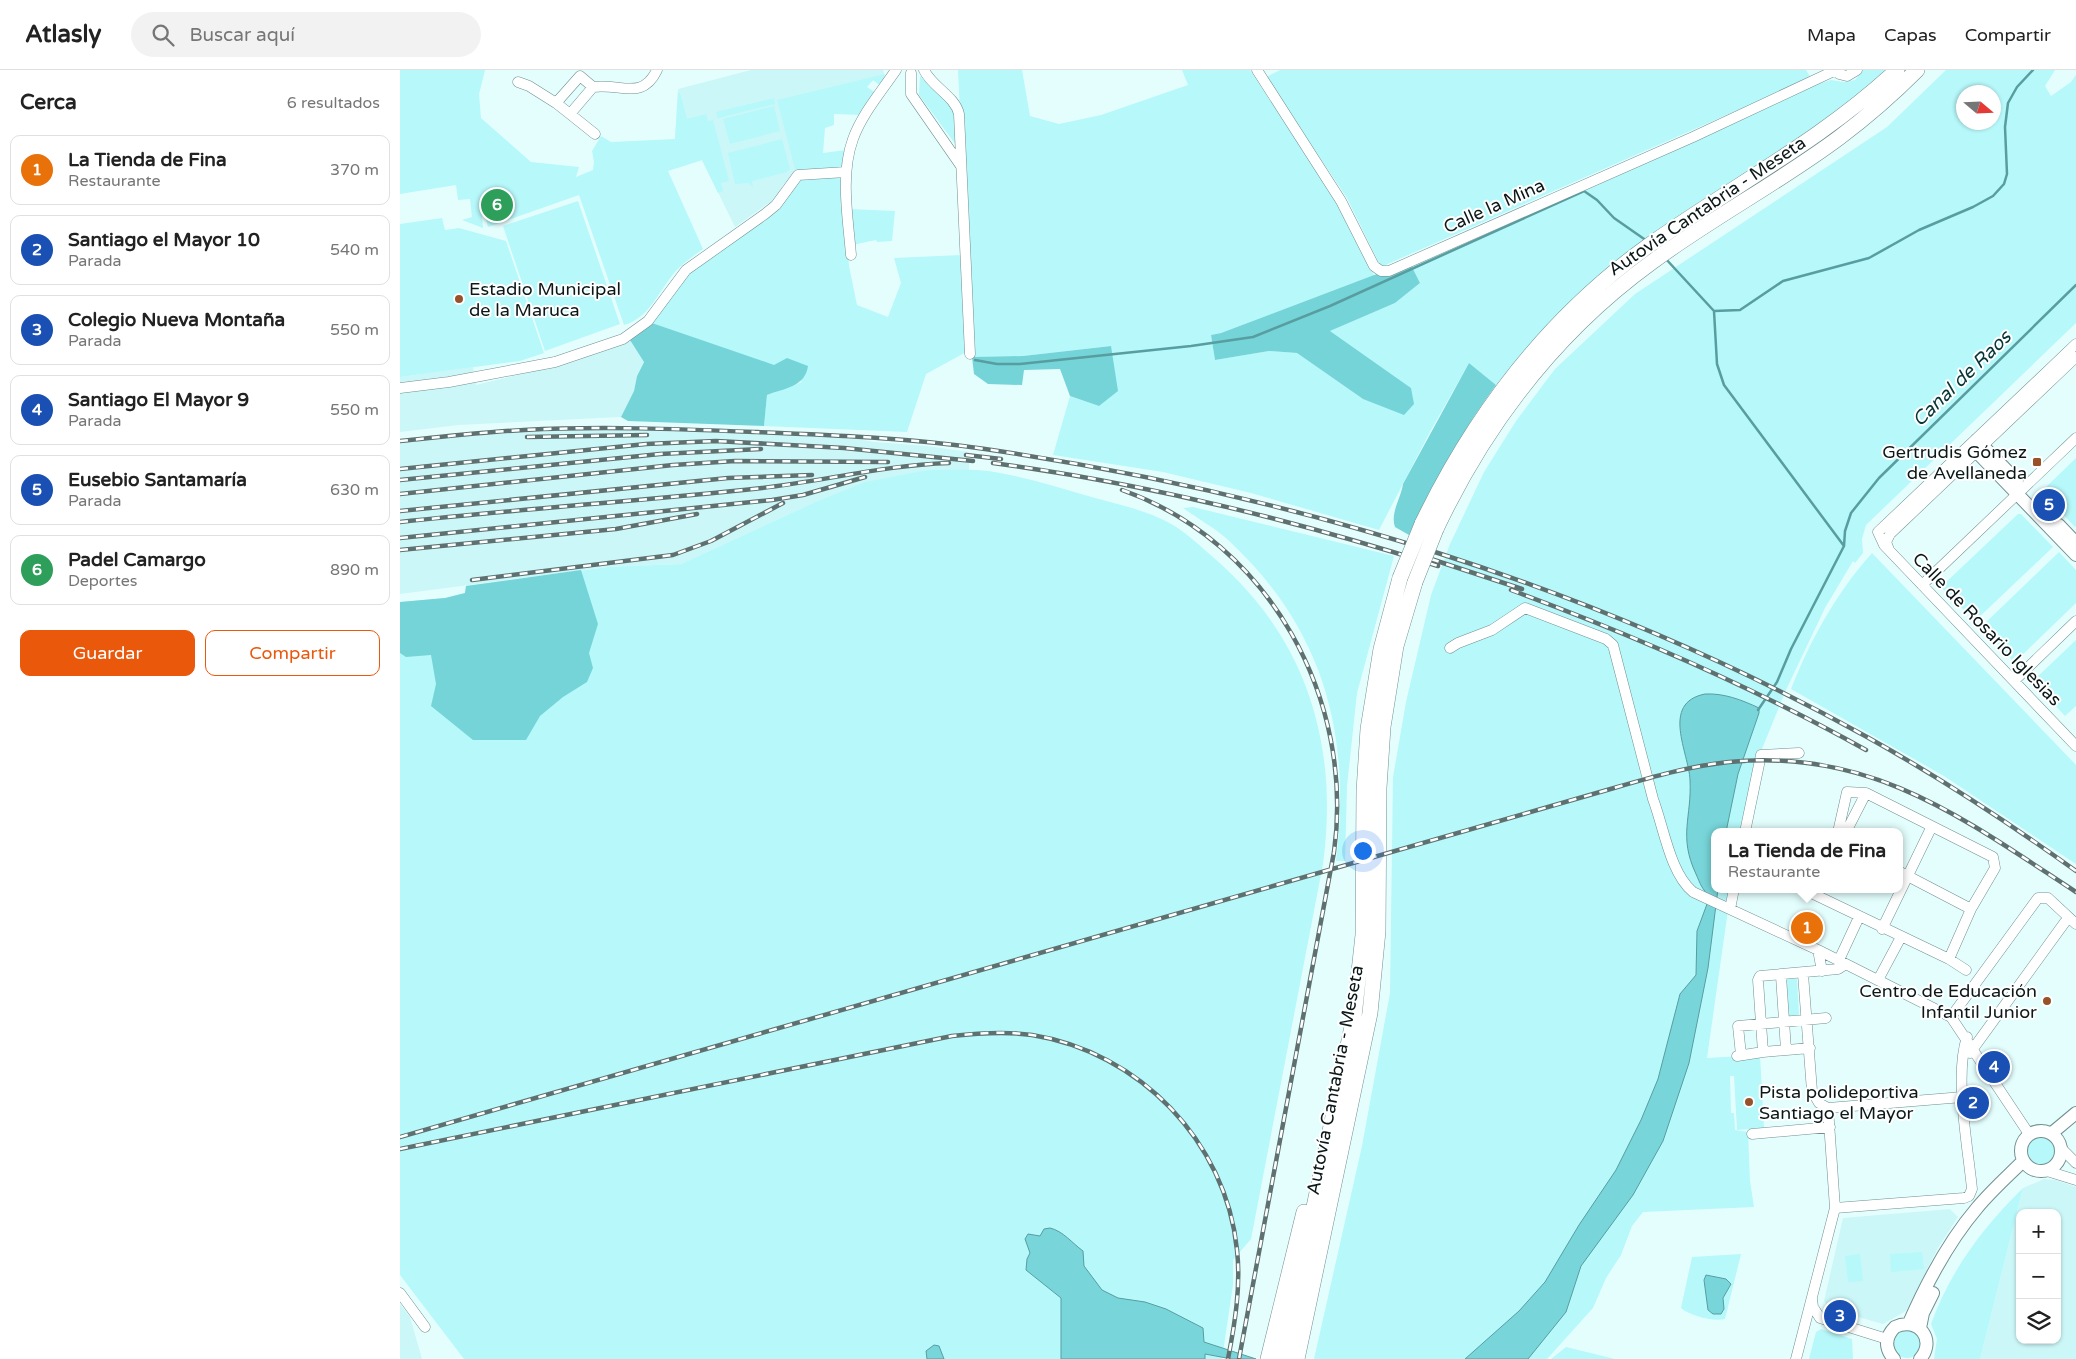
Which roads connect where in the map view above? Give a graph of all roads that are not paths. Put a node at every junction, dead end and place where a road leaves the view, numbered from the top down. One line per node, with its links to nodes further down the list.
1 (657, 70): 11 (street)
2 (896, 70): 9 (street); 16 (street)
3 (924, 70): 9 (street); 15 (street)
4 (1257, 70): 5 (street, Calle la Mina)
5 (1836, 70): 6 (street)
6 (1857, 70)
7 (1897, 70): 25 (highway, Autovía Cantabria - Meseta)
8 (1917, 70): 25 (highway, Autovía Cantabria - Meseta)
9 (911, 73): 15 (street)
10 (518, 82): 12 (street)
11 (593, 87): 12 (street); 13 (street)
12 (556, 103): 13 (street)
13 (570, 114): 14 (street)
14 (595, 134)
15 (960, 166): 19 (street)
16 (846, 172): 17 (street); 21 (street)
17 (851, 255)
18 (2076, 344): 20 (street)
19 (970, 354)
20 (2073, 359): 23 (street)
21 (400, 388)
22 (2076, 438): 24 (street)
23 (1977, 446): 24 (main road); 27 (street); 27 (street, Calle de Rosario Iglesias)
24 (2021, 491): 26 (main road); 28 (main road); 30 (street)
25 (1429, 526): 29 (highway, Autovía Cantabria - Meseta, bridge)
26 (2076, 543)
27 (1889, 550): 30 (street, Calle de Rosario Iglesias)
28 (2076, 556)
29 (1408, 580): 59 (highway, Autovía Cantabria - Meseta); 93 (highway, Autovía Cantabria - Meseta)
30 (1922, 585): 33 (street, Calle de Rosario Iglesias)
31 (2076, 621): 33 (street)
32 (1450, 648): 45 (street)
33 (2014, 680): 34 (street, Calle de Rosario Iglesias)
34 (2076, 746)
35 (1799, 753): 38 (street)
36 (1866, 793): 37 (street); 39 (street); 40 (street)
37 (1932, 826): 41 (street); 46 (street)
38 (1746, 828)
39 (1839, 828)
40 (1848, 828)
41 (1903, 874): 46 (street)
42 (1732, 893): 45 (street)
43 (1818, 893): 47 (street)
44 (1896, 893): 50 (street)
45 (1727, 907): 52 (street)
46 (1971, 909): 53 (street)
47 (1859, 917): 50 (street); 54 (street)
48 (2065, 922): 68 (street)
49 (2076, 924): 61 (street)
50 (1882, 929): 51 (street)
51 (1901, 937): 53 (street); 60 (street)
52 (1818, 950): 54 (street); 56 (street)
53 (1949, 959): 55 (street)
54 (1842, 962): 56 (street); 60 (street)
55 (1966, 970)
56 (1822, 971): 57 (street)
57 (1803, 974): 58 (street); 63 (street)
58 (1781, 976): 64 (street); 65 (street)
59 (1360, 977): 93 (highway, Autovía Cantabria - Meseta); 93 (highway)
60 (1878, 980): 61 (street)
61 (1952, 1017): 66 (street)
62 (1826, 1018): 63 (street)
63 (1807, 1019): 64 (street); 67 (street)
64 (1785, 1022): 65 (street); 69 (street)
65 (1761, 1024): 70 (street); 70 (street)
66 (1966, 1037): 68 (street); 72 (street)
67 (1810, 1048): 69 (street); 74 (street)
68 (1974, 1048): 71 (street); 72 (street)
69 (1786, 1050): 70 (street)
70 (1763, 1052)
71 (1983, 1065): 72 (street); 79 (street)
72 (1964, 1066): 73 (street)
73 (1963, 1097): 74 (street); 85 (street)
74 (1828, 1108): 77 (street)
75 (2076, 1113): 80 (main road)
76 (2076, 1122): 80 (main road)
77 (1830, 1128): 78 (street); 85 (street)
78 (1752, 1134)
79 (2029, 1134): 80 (main road); 82 (main road)
80 (2057, 1141): 81 (street); 83 (main road)
81 (2076, 1163)
82 (2026, 1164): 83 (main road); 89 (main road)
83 (2047, 1170): 84 (street)
84 (2076, 1180)
85 (1835, 1208): 87 (street)
86 (400, 1293): 90 (street)
87 (1811, 1297): 88 (street); 91 (street)
88 (1820, 1318): 91 (street); 92 (street)
89 (1915, 1326): 92 (main road); 96 (main road)
90 (425, 1328)
91 (1804, 1329): 94 (street)
92 (1887, 1339): 95 (main road)
93 (1291, 1358)
94 (1796, 1359)
95 (1894, 1359)
96 (1920, 1359)

